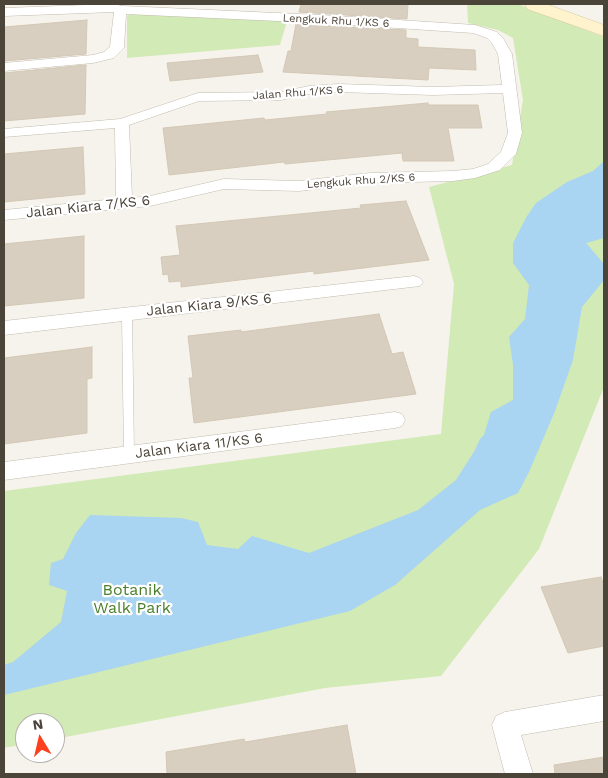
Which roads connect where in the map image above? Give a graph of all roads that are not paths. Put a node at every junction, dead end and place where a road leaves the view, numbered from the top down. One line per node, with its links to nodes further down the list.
1 (531, 4): 2 (main road); 5 (main road)
2 (577, 4)
3 (120, 10): 4 (street, Lengkuk Rhu 1/KS 6); 6 (street); 7 (street, Lengkuk Rhu 1/KS 6)
4 (4, 12)
5 (604, 31)
6 (4, 67)
7 (510, 89): 8 (street, Jalan Rhu 1/KS 6); 10 (street, Lengkuk Rhu 2/KS 6)
8 (122, 124): 9 (street, Jalan Rhu 1/KS 6); 11 (street)
9 (4, 133)
10 (173, 197): 11 (street, Jalan Kiara 7/KS 6)
11 (124, 203): 12 (street, Jalan Kiara 7/KS 6)
12 (4, 216)
13 (414, 282): 14 (street, Jalan Kiara 9/KS 6)
14 (127, 314): 15 (street, Jalan Kiara 9/KS 6); 17 (lane)
15 (4, 328)
16 (395, 420): 17 (street, Jalan Kiara 11/KS 6)
17 (129, 455): 18 (street, Jalan Kiara 11/KS 6)
18 (4, 471)
19 (604, 708): 20 (street)
20 (518, 774)

